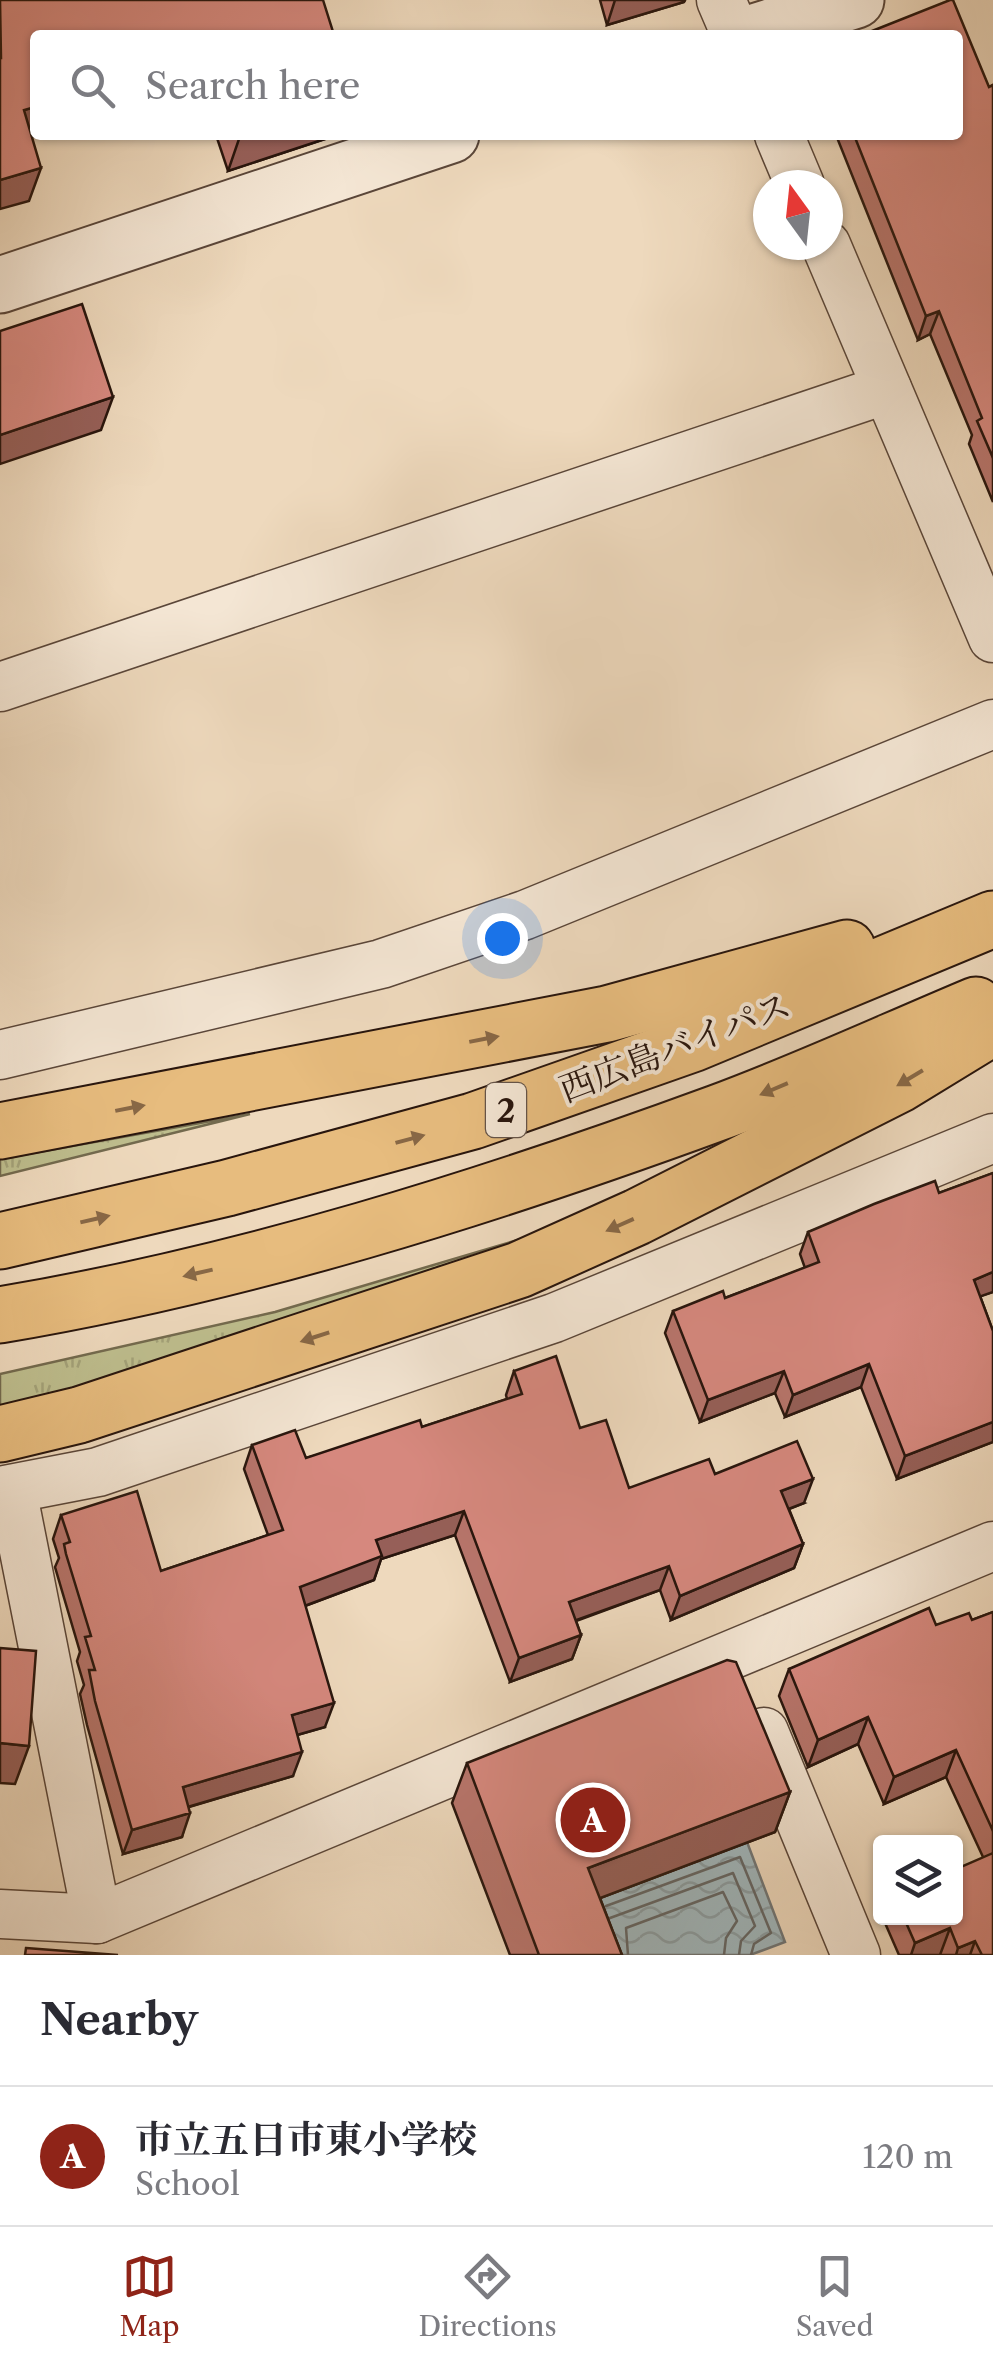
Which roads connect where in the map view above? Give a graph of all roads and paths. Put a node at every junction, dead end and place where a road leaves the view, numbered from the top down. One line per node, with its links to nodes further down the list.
1 (721, 0): 3 (street)
2 (856, 0): 4 (street)
3 (734, 30)
4 (760, 30)
5 (436, 140): 9 (street)
6 (780, 140): 7 (street)
7 (793, 170)
8 (832, 260): 10 (street)
9 (0, 284)
10 (887, 389): 11 (street); 12 (street)
11 (993, 638)
12 (0, 688)
13 (993, 724): 18 (street)
14 (993, 906): 19 (highway, one-way to 14)
15 (993, 919): 21 (highway, 西広島バイパス / 2, one-way to 15)
16 (993, 998): 22 (highway, 西広島バイパス / 2, one-way to 22)
17 (993, 1027): 23 (highway, one-way to 23)
18 (0, 1056)
19 (0, 1132)
20 (993, 1138): 24 (street)
21 (0, 1241)
22 (0, 1314)
23 (0, 1434)
24 (6, 1490): 28 (street)
25 (993, 1546): 26 (street)
26 (732, 1654): 28 (street); 29 (street)
27 (0, 1914): 28 (street)
28 (97, 1919)
29 (856, 1955)

